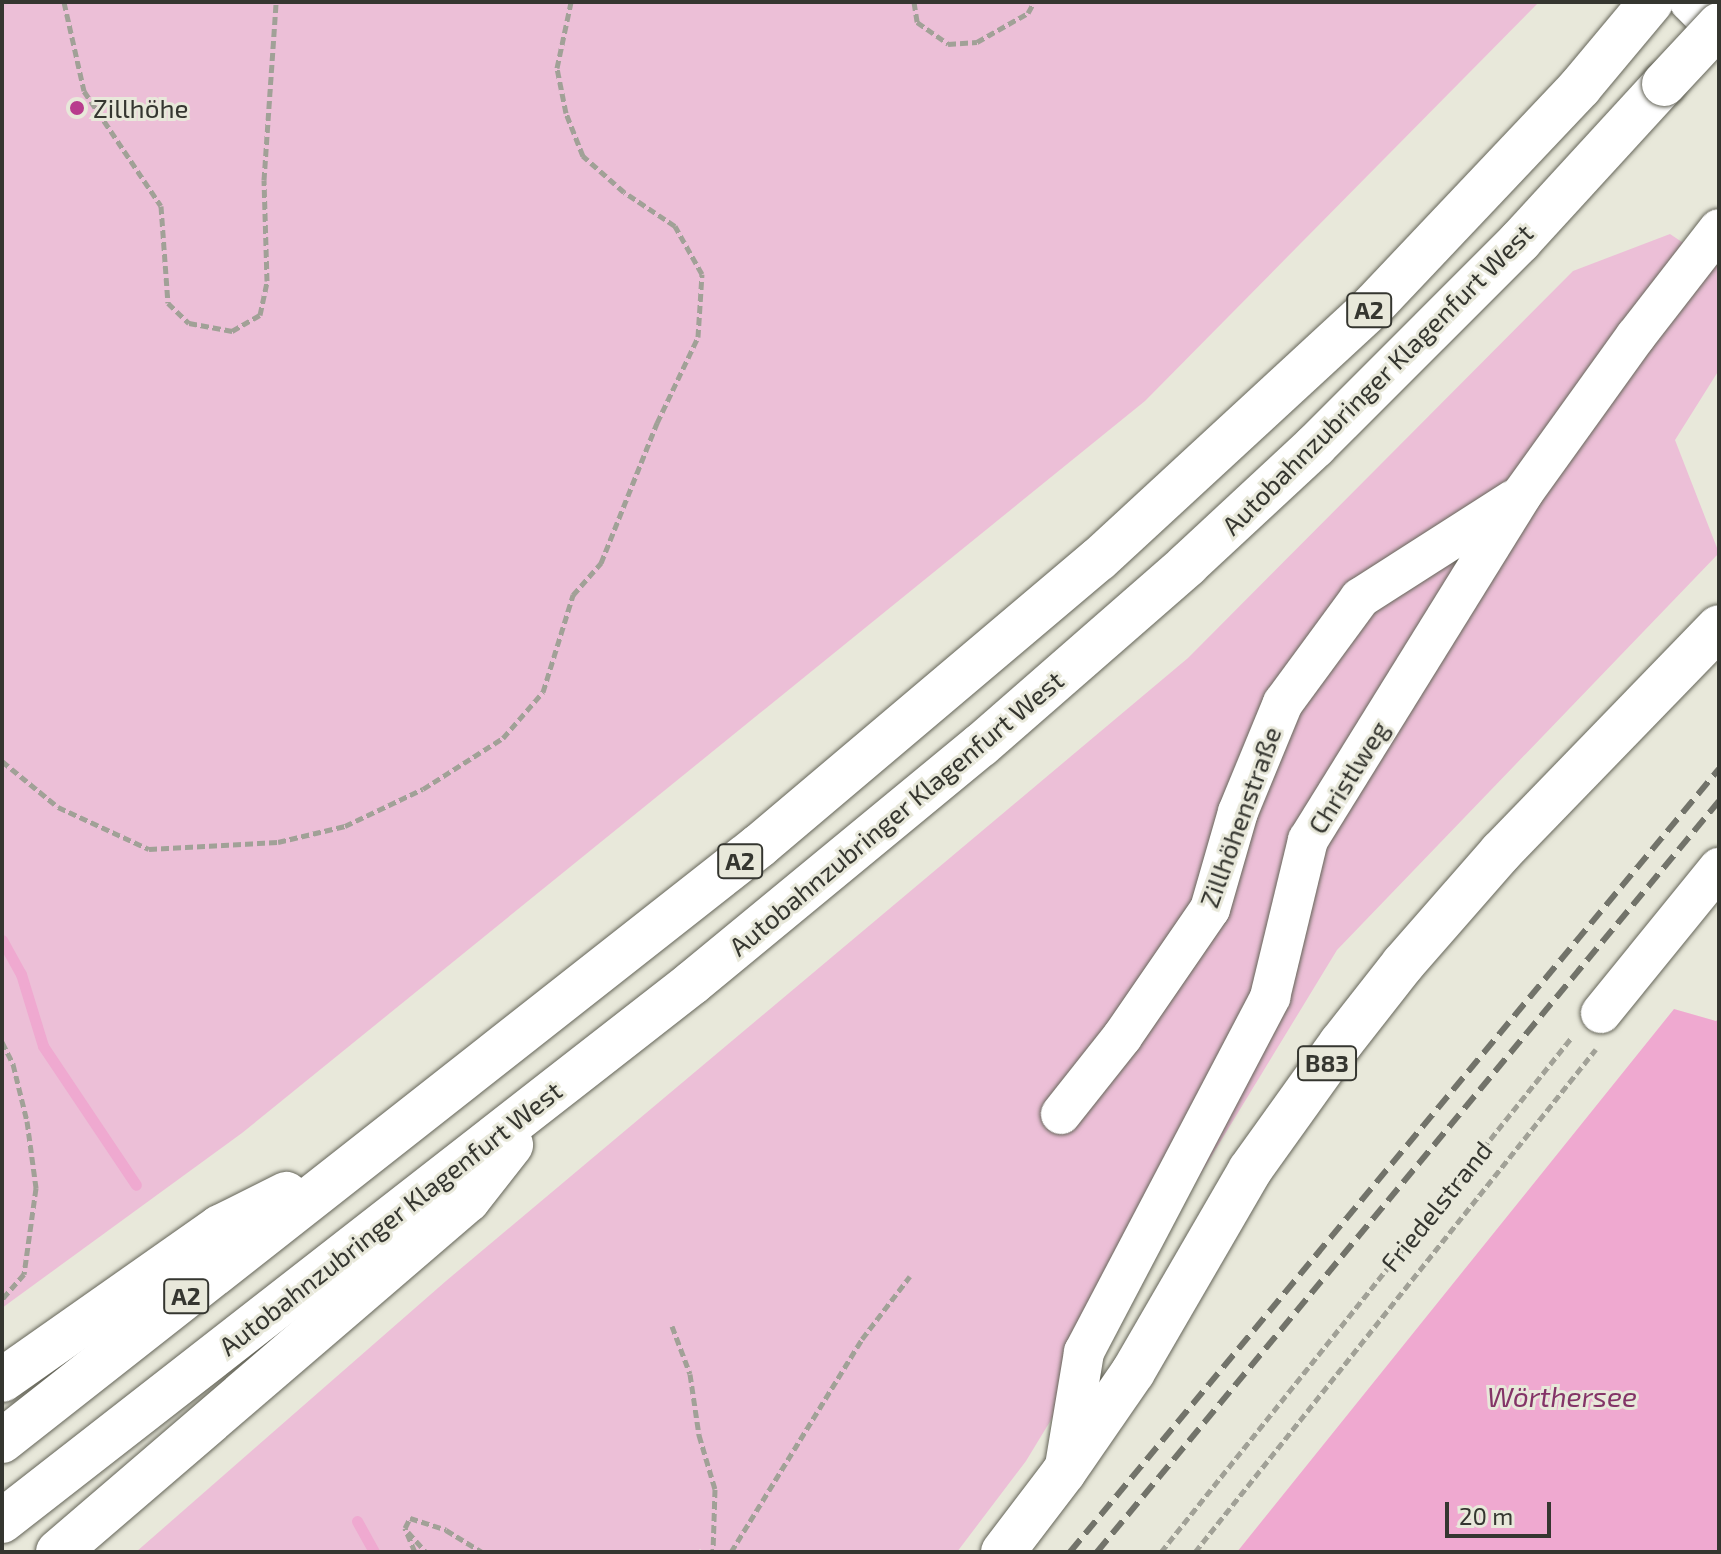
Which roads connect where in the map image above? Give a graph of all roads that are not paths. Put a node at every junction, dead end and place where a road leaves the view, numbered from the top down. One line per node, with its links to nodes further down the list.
1 (1651, 2): 12 (main road, Autobahnzubringer Klagenfurt West / A2)
2 (1690, 2): 4 (street)
3 (1719, 25): 10 (main road, Autobahnzubringer Klagenfurt West / A2, bridge)
4 (1719, 31)
5 (1719, 229): 6 (street, Christlweg)
6 (1523, 493): 11 (street, Zillhöhenstraße); 15 (street, Christlweg)
7 (1719, 627): 15 (main road, B83)
8 (1719, 868): 9 (street)
9 (1601, 1013)
10 (556, 1088): 16 (main road, Autobahnzubringer Klagenfurt West / A2); 17 (main road)
11 (1061, 1114)
12 (371, 1152): 13 (main road); 14 (main road, Autobahnzubringer Klagenfurt West / A2)
13 (2, 1380)
14 (2, 1441)
15 (1064, 1472): 18 (main road, B83)
16 (2, 1521)
17 (58, 1552)
18 (1003, 1552)

